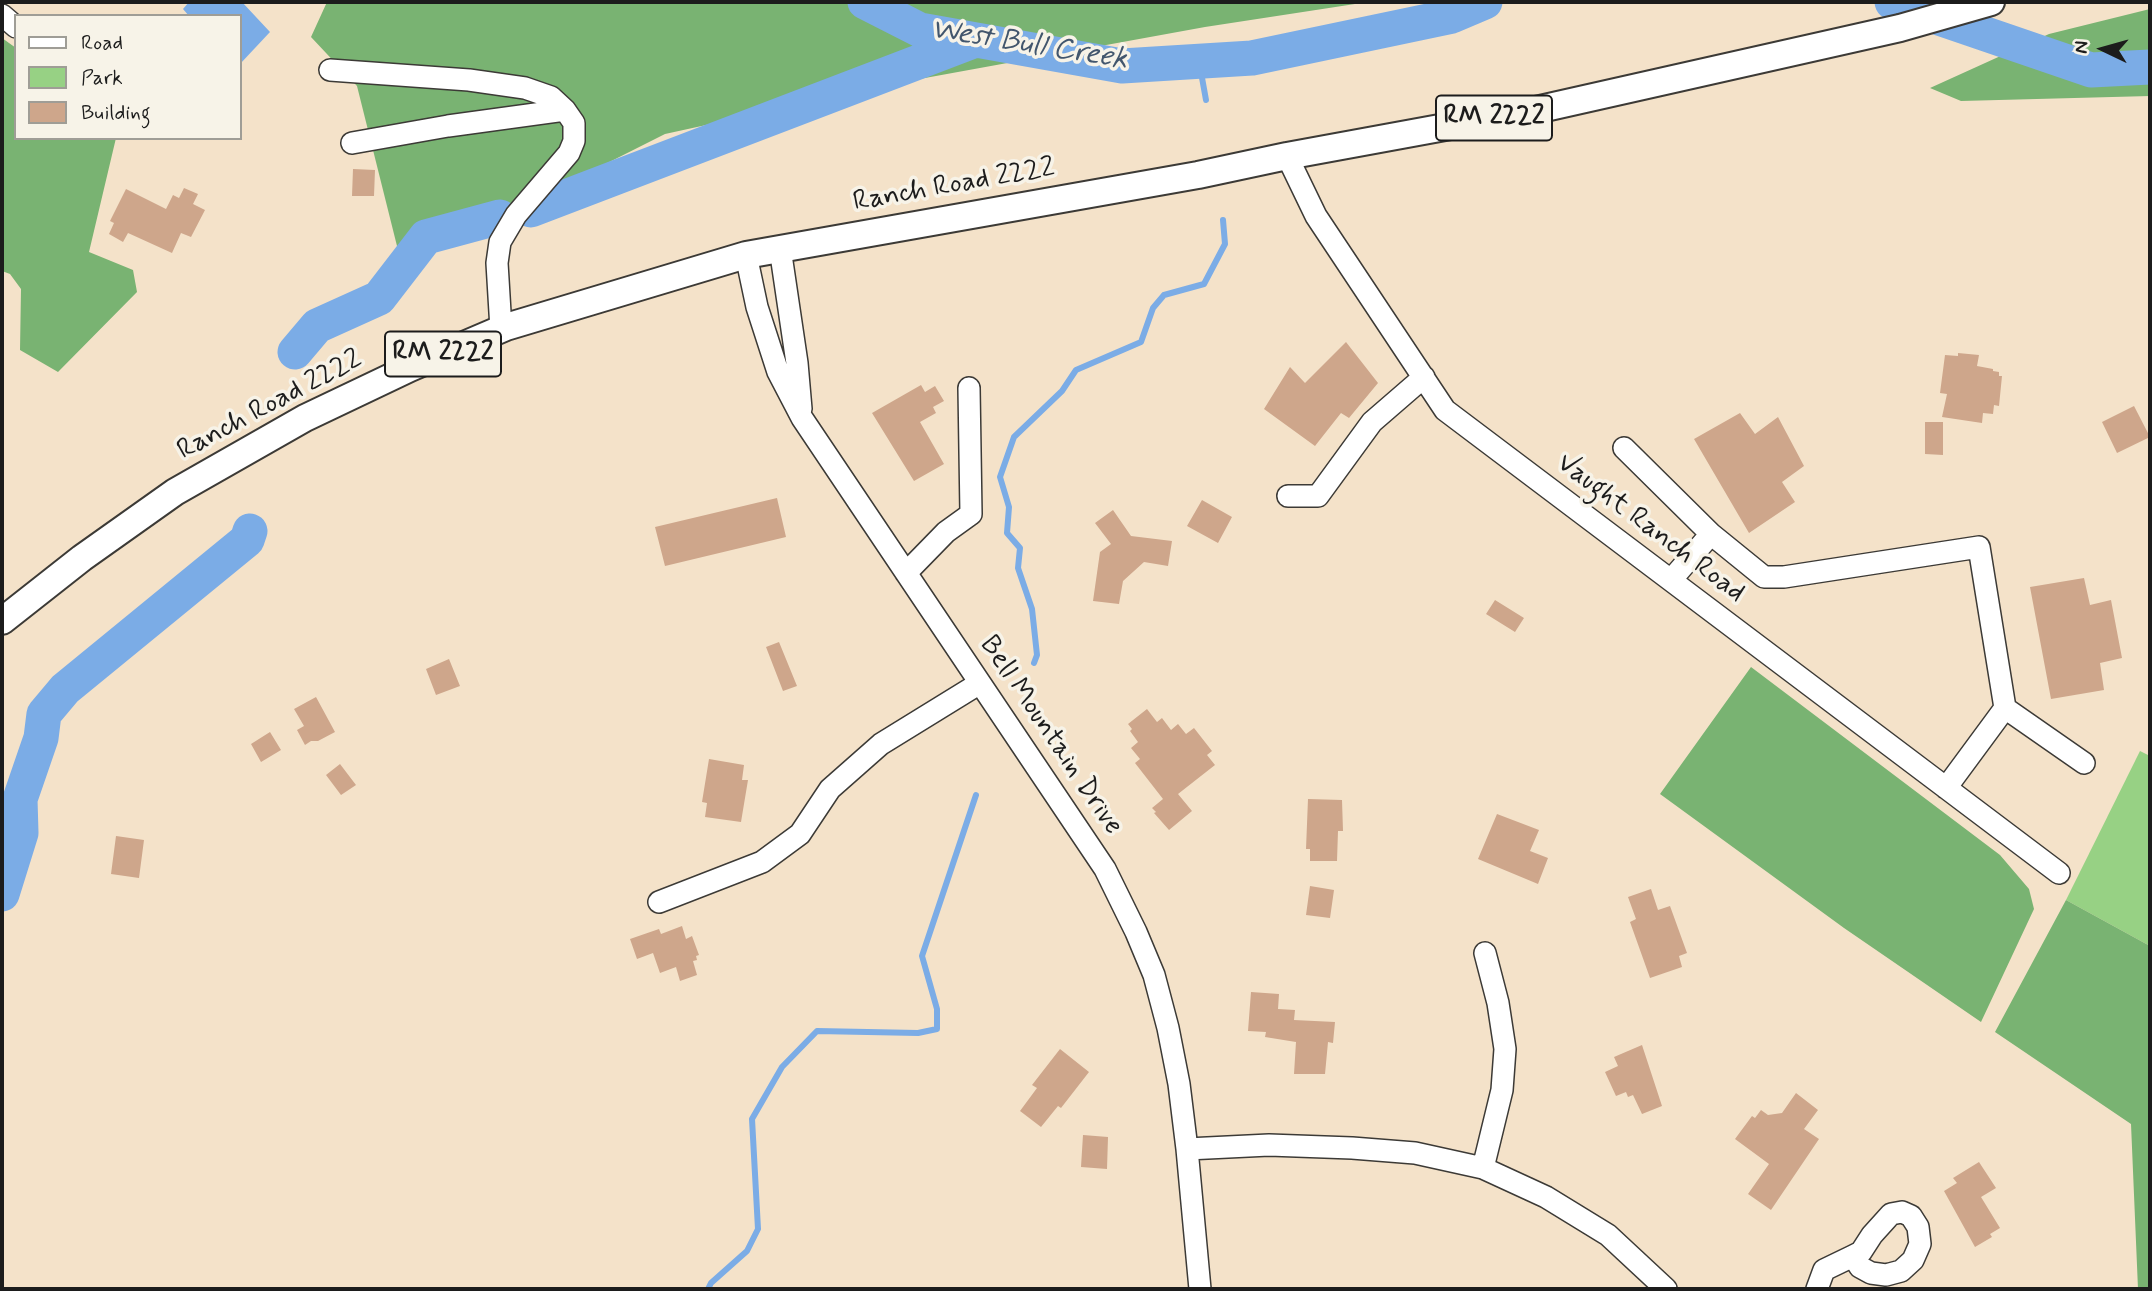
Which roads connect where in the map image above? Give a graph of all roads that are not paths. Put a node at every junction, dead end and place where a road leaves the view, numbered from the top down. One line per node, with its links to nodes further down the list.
1 (1991, 2): 5 (main road, Ranch Road 2222 / RM 2222)
2 (330, 70): 3 (street)
3 (565, 110): 4 (street); 8 (street)
4 (352, 143)
5 (1287, 156): 6 (main road, Ranch Road 2222 / RM 2222); 9 (street, Vaught Ranch Road)
6 (780, 248): 7 (main road, Ranch Road 2222 / RM 2222); 11 (street)
7 (746, 255): 8 (main road, Ranch Road 2222 / RM 2222); 11 (street, Bell Mountain Drive)
8 (501, 329): 17 (main road, Ranch Road 2222 / RM 2222)
9 (1424, 377): 13 (street); 16 (street, Vaught Ranch Road)
10 (970, 388): 15 (street)
11 (802, 418): 15 (street, Bell Mountain Drive)
12 (1624, 448): 14 (street)
13 (1288, 496)
14 (1711, 534): 16 (street); 19 (street)
15 (906, 573): 18 (street, Bell Mountain Drive)
16 (1671, 580): 21 (street, Vaught Ranch Road)
17 (2, 621)
18 (980, 683): 23 (street); 25 (street, Bell Mountain Drive)
19 (2006, 708): 20 (street); 21 (street)
20 (2084, 763)
21 (1946, 788): 22 (street, Vaught Ranch Road)
22 (2059, 873)
23 (659, 902)
24 (1485, 953): 26 (street)
25 (1187, 1149): 26 (street); 28 (street, Bell Mountain Drive)
26 (1483, 1168): 29 (street)
27 (1853, 1256): 30 (street)
28 (1200, 1289)
29 (1666, 1289)
30 (1817, 1289)

